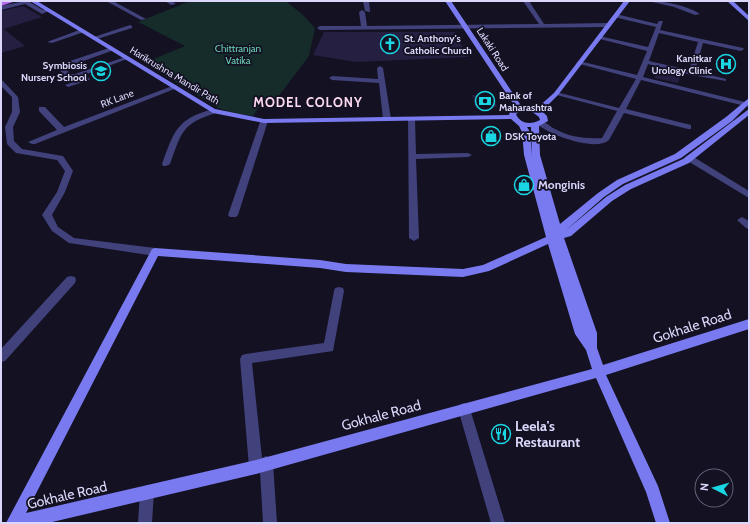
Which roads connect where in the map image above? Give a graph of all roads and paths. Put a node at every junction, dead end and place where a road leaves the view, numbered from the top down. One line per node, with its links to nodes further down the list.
1 (13, 1): 12 (main road)
2 (33, 1): 15 (street, Harikrushna Mandir Path)
3 (109, 1): 19 (street)
4 (168, 1): 13 (street)
5 (366, 1): 26 (street)
6 (448, 1): 23 (street, Lakaki Road)
7 (526, 1): 21 (street)
8 (627, 1): 18 (street)
9 (651, 1): 17 (street)
10 (730, 1): 20 (street)
11 (736, 1): 16 (street)
12 (1, 4)
13 (173, 4)
14 (1, 8): 15 (street)
15 (48, 10): 28 (street, Harikrushna Mandir Path)
16 (749, 13)
17 (697, 14)
18 (616, 16): 22 (street); 24 (street)
19 (143, 19)
20 (749, 19)
21 (542, 25): 22 (street); 23 (street)
22 (609, 25): 30 (street)
23 (466, 26): 26 (street); 51 (street, Lakaki Road)
24 (659, 26): 31 (street); 35 (street)
25 (130, 27): 29 (street)
26 (364, 27): 27 (street)
27 (320, 28)
28 (82, 31): 29 (street, Harikrushna Mandir Path); 32 (street)
29 (94, 38): 33 (street, Harikrushna Mandir Path)
30 (599, 38): 35 (street); 39 (street)
31 (701, 41): 34 (street); 41 (street)
32 (50, 42)
33 (112, 49): 36 (street, Harikrushna Mandir Path); 36 (street)
34 (741, 49)
35 (651, 50): 38 (street)
36 (127, 58): 37 (street, Harikrushna Mandir Path)
37 (134, 62): 47 (street); 48 (street, Harikrushna Mandir Path)
38 (646, 62): 41 (street); 42 (street)
39 (579, 63): 42 (street); 49 (street)
40 (380, 68): 45 (street)
41 (691, 73): 44 (street)
42 (640, 77): 50 (street); 53 (street)
43 (332, 78): 45 (street)
44 (724, 80)
45 (382, 81): 57 (street)
46 (1, 82): 73 (street)
47 (68, 85)
48 (175, 87): 54 (street, Harikrushna Mandir Path); 63 (street, RK Lane)
49 (556, 94): 53 (street); 55 (street)
50 (748, 105): 67 (street); 71 (street)
51 (520, 109): 55 (street); 56 (street)
52 (42, 110): 63 (street)
53 (622, 110): 61 (street); 62 (street)
54 (213, 111): 59 (street, Harikrushna Mandir Path); 68 (street)
55 (538, 111): 61 (street)
56 (512, 117): 58 (street, Harikrushna Mandir Path); 60 (street)
57 (387, 119): 58 (street, Harikrushna Mandir Path); 59 (street, Harikrushna Mandir Path)
58 (411, 119): 66 (street)
59 (264, 122): 70 (street)
60 (522, 124): 61 (street); 71 (street)
61 (538, 124): 71 (street)
62 (688, 127)
63 (65, 129): 64 (street, RK Lane)
64 (32, 142)
65 (468, 155): 66 (street)
66 (412, 157): 72 (street)
67 (689, 158): 69 (street); 71 (street)
68 (166, 164)
69 (749, 195)
70 (233, 215)
71 (555, 237): 73 (street); 78 (street)
72 (414, 238)
73 (155, 252): 82 (street)
74 (71, 280): 77 (street)
75 (339, 290): 80 (street)
76 (749, 324): 78 (street, Gokhale Road)
77 (1, 357)
78 (599, 372): 79 (street, Gokhale Road); 87 (street)
79 (464, 409): 80 (street, Gokhale Road); 86 (street)
80 (261, 465): 81 (street, Gokhale Road); 85 (street)
81 (147, 492): 83 (street, Gokhale Road); 84 (street)
82 (12, 523)
83 (17, 523)
84 (145, 523)
85 (270, 523)
86 (498, 523)
87 (663, 523)

